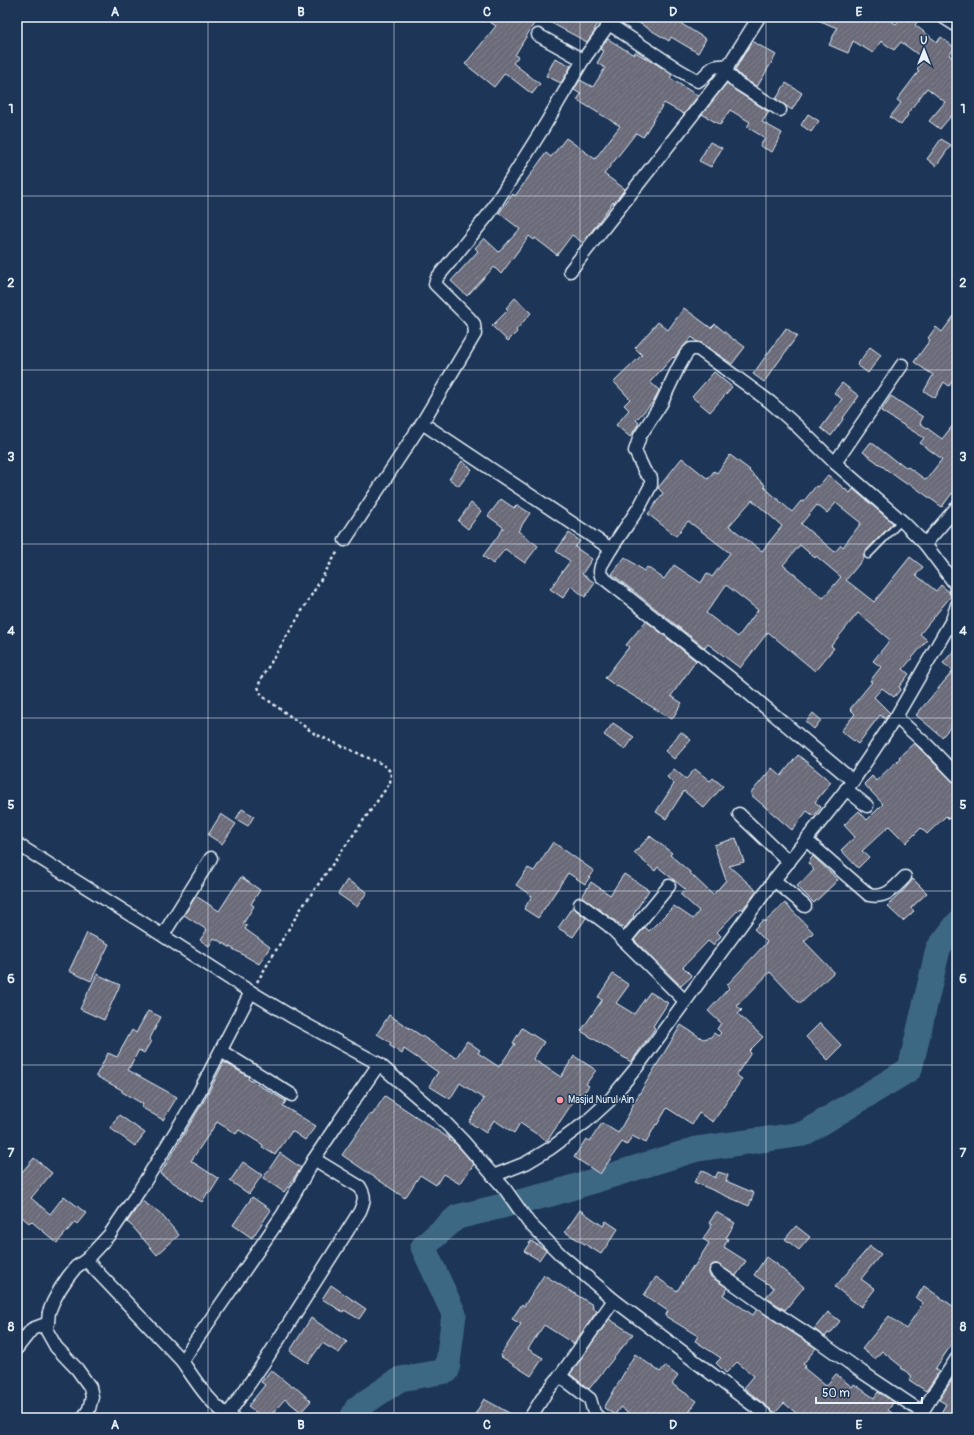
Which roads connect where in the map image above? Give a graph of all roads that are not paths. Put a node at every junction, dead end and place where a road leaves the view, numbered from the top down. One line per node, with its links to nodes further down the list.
1 (759, 17): 7 (street)
2 (943, 17): 4 (street)
3 (611, 20): 6 (street); 7 (street)
4 (957, 26)
5 (538, 35): 6 (street)
6 (583, 60): 11 (street)
7 (728, 69): 8 (street); 9 (street)
8 (780, 110)
9 (570, 271)
10 (902, 365): 12 (street)
11 (422, 423): 15 (street); 17 (street)
12 (835, 463): 14 (street); 17 (street)
13 (957, 507): 16 (street)
14 (901, 521): 16 (street); 18 (lane)
15 (345, 540)
16 (925, 544): 19 (street)
17 (611, 549): 23 (street)
18 (868, 556)
19 (957, 592)
20 (957, 605): 21 (street)
21 (896, 717): 22 (street); 23 (street)
22 (957, 776)
23 (849, 785): 24 (street); 26 (street)
24 (866, 806)
25 (739, 814): 29 (street)
26 (806, 840): 29 (street); 30 (street)
27 (17, 844): 35 (street)
28 (211, 858): 35 (street)
29 (789, 862): 31 (street)
30 (905, 876)
31 (774, 880): 34 (street); 38 (street)
32 (668, 886): 36 (street)
33 (580, 904): 36 (street)
34 (805, 906)
35 (163, 936): 37 (street)
36 (624, 941): 38 (street)
37 (251, 992): 39 (street); 40 (street)
38 (685, 1001): 43 (street)
39 (221, 1051): 41 (street); 44 (street)
40 (379, 1064): 42 (street); 43 (street)
41 (292, 1095)
42 (314, 1160): 50 (street); 53 (street)
43 (493, 1176): 46 (street)
44 (86, 1260): 47 (street); 50 (street)
45 (716, 1271): 52 (street)
46 (614, 1300): 51 (street); 57 (street)
47 (48, 1323): 48 (street); 54 (street)
48 (18, 1345)
49 (957, 1358): 52 (street)
50 (182, 1361): 53 (street)
51 (560, 1376): 55 (street); 56 (street)
52 (920, 1415)
53 (230, 1417)
54 (83, 1418)
55 (530, 1418)
56 (599, 1418)
57 (770, 1418)

